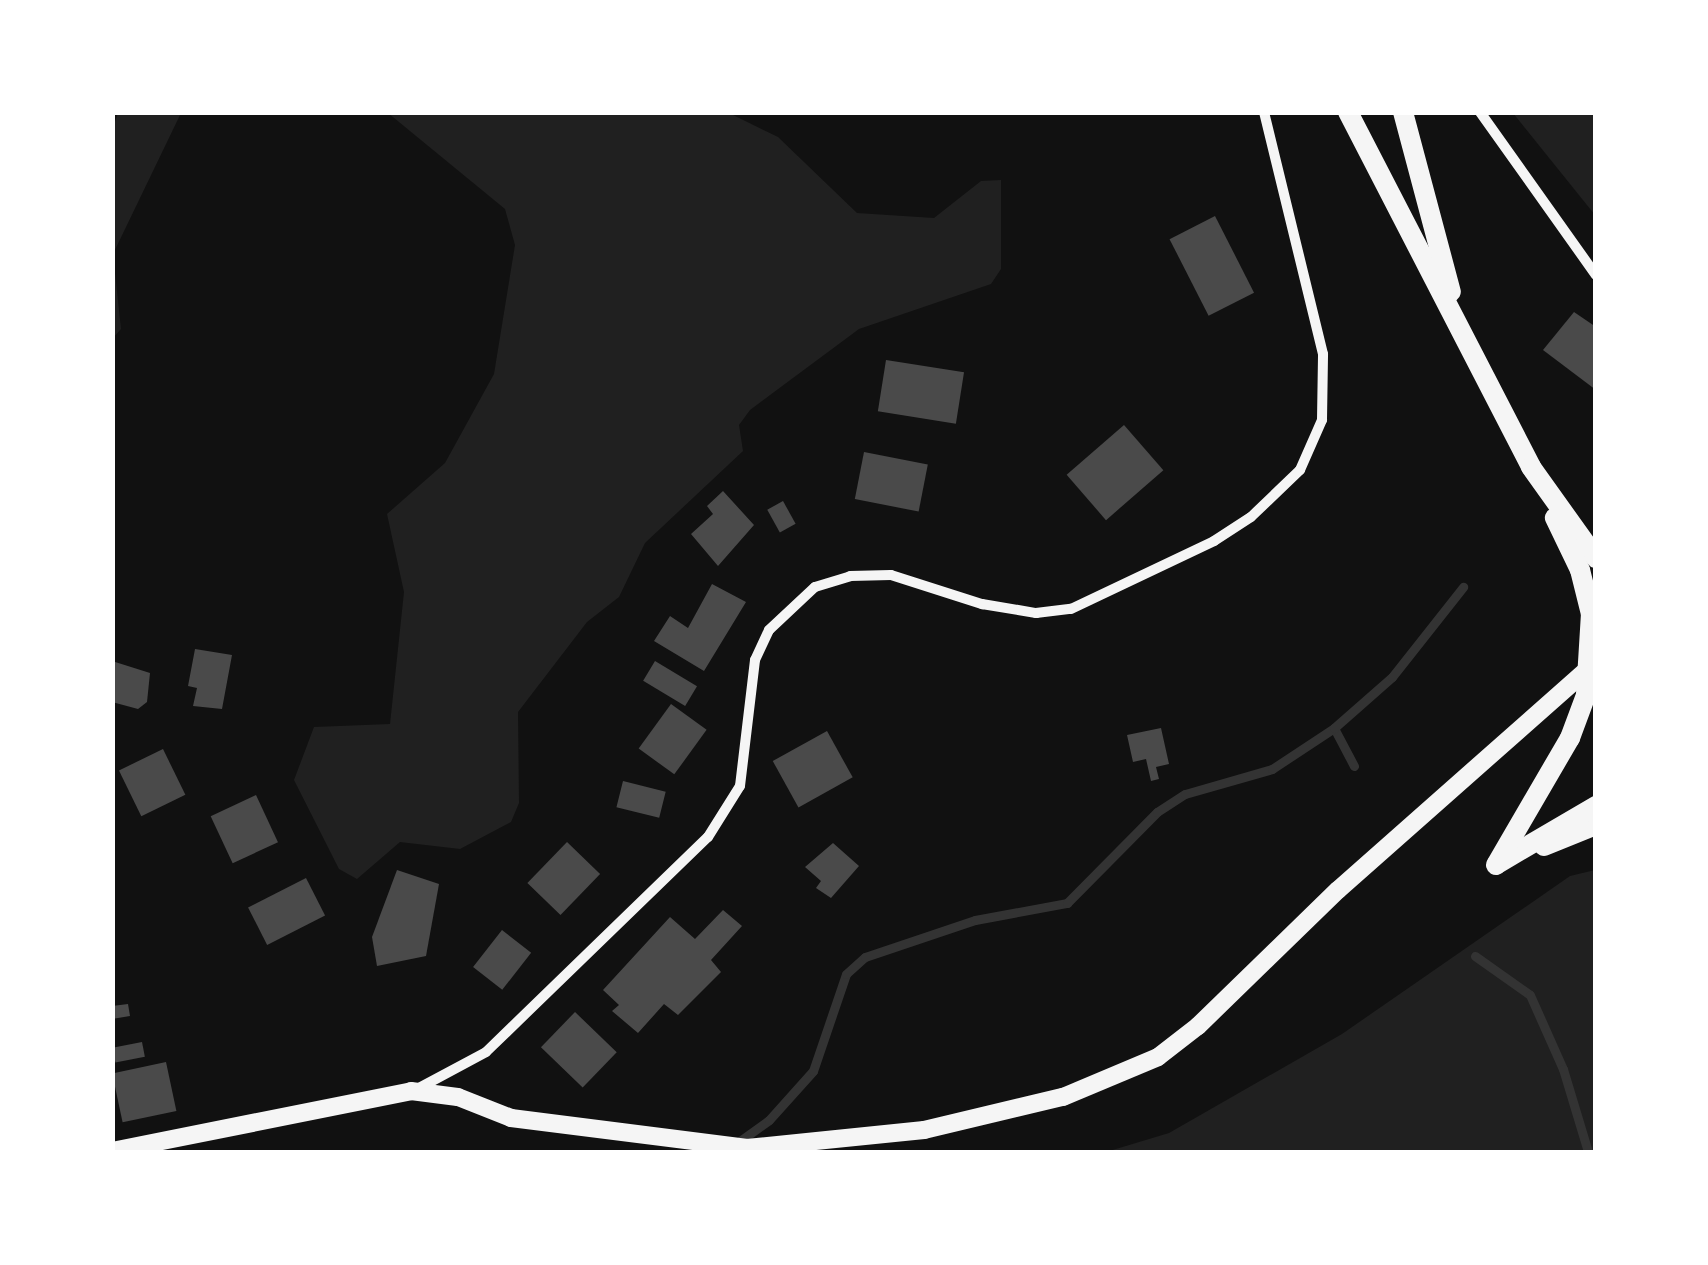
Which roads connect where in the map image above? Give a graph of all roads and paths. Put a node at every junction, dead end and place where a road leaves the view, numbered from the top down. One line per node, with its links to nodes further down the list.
1 (1264, 112): 14 (street)
2 (1348, 112): 6 (highway)
3 (1404, 112): 6 (highway)
4 (1480, 112): 5 (street)
5 (1596, 275)
6 (1469, 346): 7 (highway)
7 (1531, 467): 8 (highway); 9 (highway); 13 (highway)
8 (1596, 542)
9 (1596, 558)
10 (1596, 662): 14 (main road)
11 (1596, 806): 13 (highway)
12 (1596, 826): 13 (highway)
13 (1496, 866)
14 (411, 1091): 15 (main road)
15 (112, 1152)

